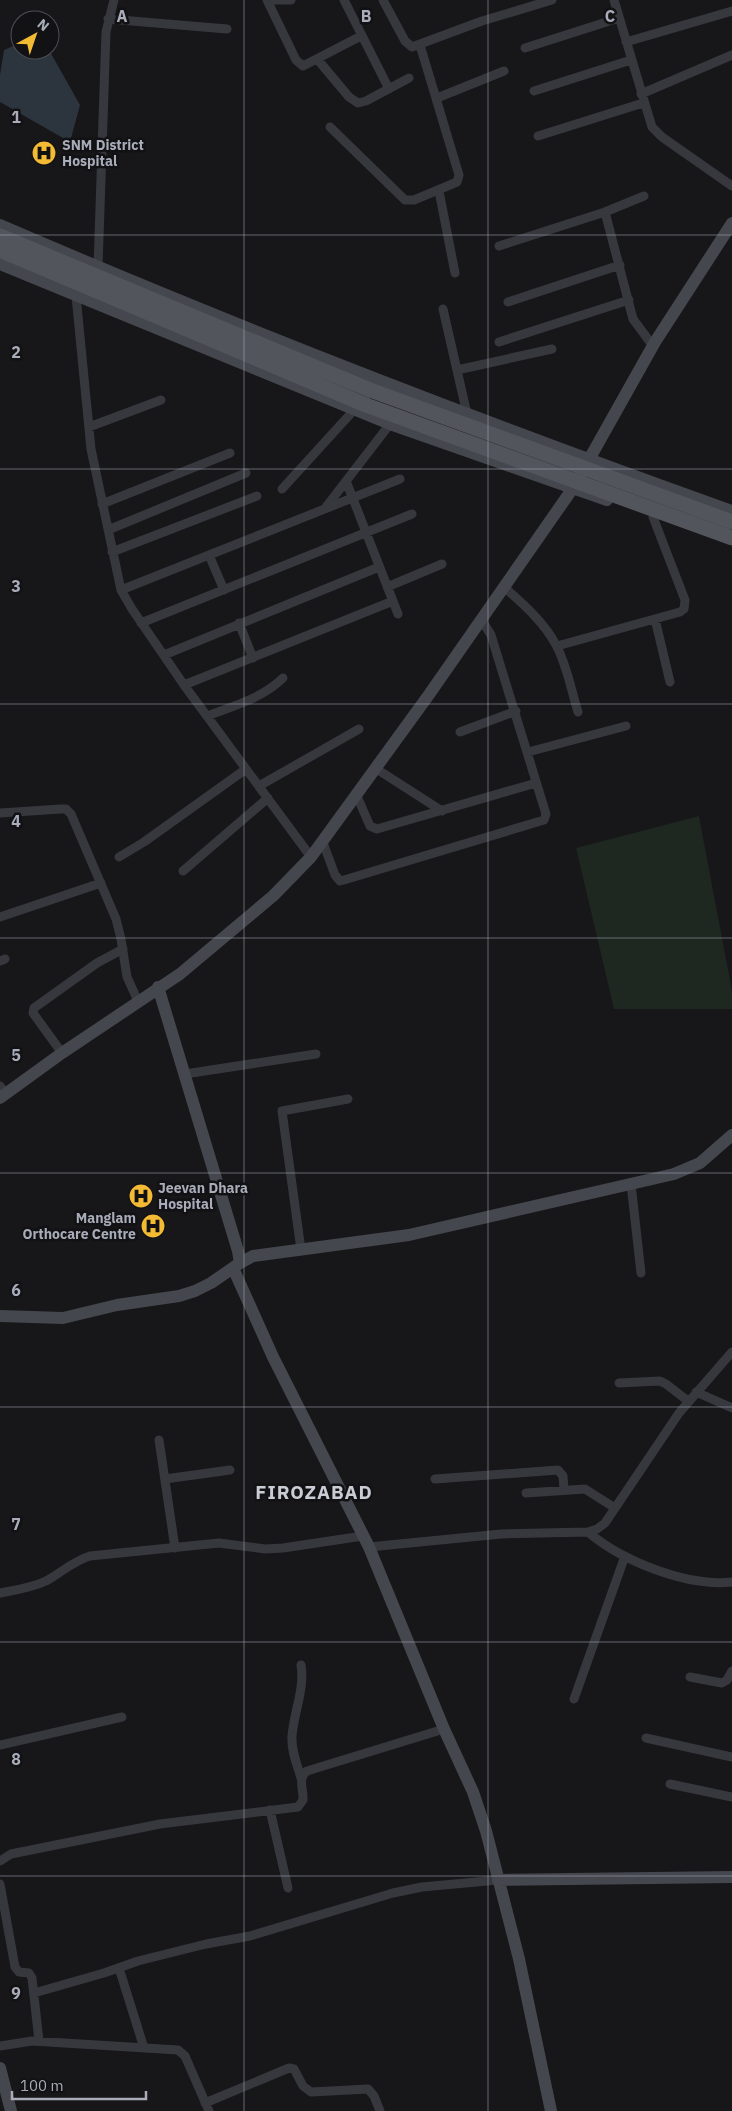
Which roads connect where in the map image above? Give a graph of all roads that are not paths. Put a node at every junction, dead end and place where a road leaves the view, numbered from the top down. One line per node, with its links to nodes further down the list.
1 (114, 0): 10 (street)
2 (268, 0): 3 (street); 17 (street)
3 (291, 0)
4 (344, 0): 12 (street)
5 (383, 0): 14 (street)
6 (552, 0): 14 (street)
7 (614, 0): 9 (street)
8 (732, 10): 13 (street)
9 (619, 18): 13 (street); 15 (street)
10 (108, 19): 11 (street); 38 (street)
11 (227, 29)
12 (362, 36): 17 (street); 21 (street)
13 (626, 42): 18 (street)
14 (420, 45): 23 (street)
15 (525, 48)
16 (732, 55): 24 (street)
17 (318, 60): 21 (street)
18 (631, 60): 22 (street); 24 (street)
19 (504, 71): 23 (street)
20 (410, 78): 21 (street)
21 (388, 89)
22 (534, 90)
23 (437, 98): 28 (street)
24 (642, 98): 26 (street); 27 (street)
25 (330, 127): 28 (street)
26 (538, 136)
27 (732, 186)
28 (439, 190): 39 (street)
29 (644, 196): 30 (street)
30 (604, 212): 34 (street); 37 (street)
31 (732, 223): 45 (street)
32 (0, 225): 38 (street)
33 (0, 236): 49 (main road)
34 (500, 246)
35 (0, 250): 49 (main road)
36 (0, 264): 40 (street)
37 (620, 265): 41 (street); 42 (street)
38 (98, 267): 50 (street)
39 (455, 273)
40 (76, 296): 49 (street); 52 (street)
41 (629, 300): 44 (street); 45 (street)
42 (508, 302)
43 (442, 309): 47 (street)
44 (499, 342)
45 (653, 346): 54 (street)
46 (552, 349): 47 (street)
47 (457, 370): 50 (street)
48 (161, 400): 52 (street)
49 (363, 402): 51 (street); 59 (street); 67 (main road, bridge); 70 (main road, bridge)
50 (467, 414): 54 (street)
51 (390, 424): 57 (street); 58 (street)
52 (88, 426): 62 (street)
53 (230, 453): 62 (street)
54 (590, 458): 58 (street); 64 (street)
55 (246, 473): 68 (street)
56 (400, 479): 61 (street)
57 (346, 481): 61 (street); 63 (street)
58 (573, 488): 66 (street); 77 (street)
59 (282, 489)
60 (257, 496): 72 (street)
61 (352, 497): 63 (street); 69 (street)
62 (102, 504): 68 (street)
63 (326, 508): 73 (street)
64 (732, 511)
65 (412, 514): 69 (street)
66 (653, 517): 71 (street); 83 (street)
67 (732, 522)
68 (108, 530): 72 (street)
69 (366, 532): 75 (street); 79 (street)
70 (732, 538)
71 (732, 544)
72 (112, 552): 78 (street)
73 (209, 555): 78 (street); 79 (street)
74 (442, 564): 76 (street)
75 (380, 567): 76 (street); 85 (street)
76 (387, 587): 80 (street)
77 (504, 587): 82 (street); 86 (street)
78 (121, 590): 84 (street)
79 (224, 590): 84 (street)
80 (393, 601): 81 (street); 88 (street)
81 (398, 614)
82 (481, 619): 92 (street); 99 (street)
83 (655, 619): 86 (street); 90 (street)
84 (141, 623): 87 (street)
85 (239, 623): 87 (street); 88 (street)
86 (557, 646): 93 (street)
87 (164, 655): 91 (street)
88 (253, 658): 91 (street)
89 (283, 678): 94 (street)
90 (670, 682)
91 (184, 685): 94 (street)
92 (516, 711): 97 (street); 98 (street)
93 (578, 712)
94 (208, 716): 100 (street)
95 (626, 726): 98 (street)
96 (360, 729): 102 (street)
97 (460, 732)
98 (528, 752): 101 (street)
99 (375, 768): 103 (street); 105 (street)
100 (246, 769): 102 (street); 108 (street)
101 (536, 783): 105 (street); 107 (street)
102 (259, 786): 104 (street)
103 (356, 794): 105 (street); 107 (street)
104 (268, 798): 109 (street); 110 (street)
105 (442, 811)
106 (0, 813): 111 (street)
107 (322, 840): 109 (street)
108 (118, 857)
109 (311, 857): 114 (street)
110 (183, 871)
111 (101, 883): 112 (street); 113 (street)
112 (0, 917)
113 (123, 949): 115 (street); 116 (street)
114 (158, 987): 115 (street); 118 (street)
115 (138, 1001): 116 (street)
116 (62, 1053): 119 (street)
117 (316, 1054): 118 (street)
118 (185, 1074): 124 (street)
119 (2, 1092)
120 (348, 1099): 123 (street)
121 (732, 1135): 122 (street)
122 (631, 1184): 123 (street); 125 (street)
123 (301, 1250): 124 (street)
124 (237, 1265): 126 (street); 140 (street)
125 (641, 1273)
126 (0, 1316)
127 (732, 1352): 129 (street)
128 (619, 1383): 130 (street)
129 (696, 1392): 130 (street); 131 (street)
130 (688, 1402): 138 (street)
131 (732, 1408)
132 (159, 1440): 134 (street)
133 (230, 1470): 134 (street)
134 (165, 1479): 141 (street)
135 (435, 1479): 136 (street)
136 (564, 1490): 137 (street); 138 (street)
137 (526, 1493)
138 (615, 1508): 139 (street)
139 (588, 1532): 140 (street); 142 (street)
140 (366, 1541): 141 (street); 150 (street)
141 (175, 1548): 144 (street)
142 (625, 1556): 143 (street); 148 (street)
143 (732, 1582)
144 (0, 1593)
145 (300, 1665): 154 (street)
146 (732, 1671): 147 (street)
147 (690, 1677)
148 (574, 1699)
149 (122, 1717): 152 (street)
150 (444, 1730): 154 (street); 160 (street)
151 (646, 1738): 153 (street)
152 (0, 1745)
153 (732, 1757)
154 (301, 1778): 157 (street)
155 (670, 1784): 156 (street)
156 (732, 1797)
157 (270, 1810): 158 (street); 162 (street)
158 (0, 1861)
159 (732, 1877): 160 (street)
160 (498, 1880): 163 (street); 172 (street)
161 (0, 1884): 164 (street)
162 (288, 1888)
163 (119, 1968): 164 (street); 167 (street)
164 (34, 1993): 165 (street)
165 (39, 2041): 166 (street); 167 (street)
166 (0, 2046)
167 (144, 2048): 169 (street)
168 (0, 2068): 170 (street)
169 (207, 2107): 171 (street)
170 (10, 2111)
171 (380, 2111)
172 (550, 2111)

